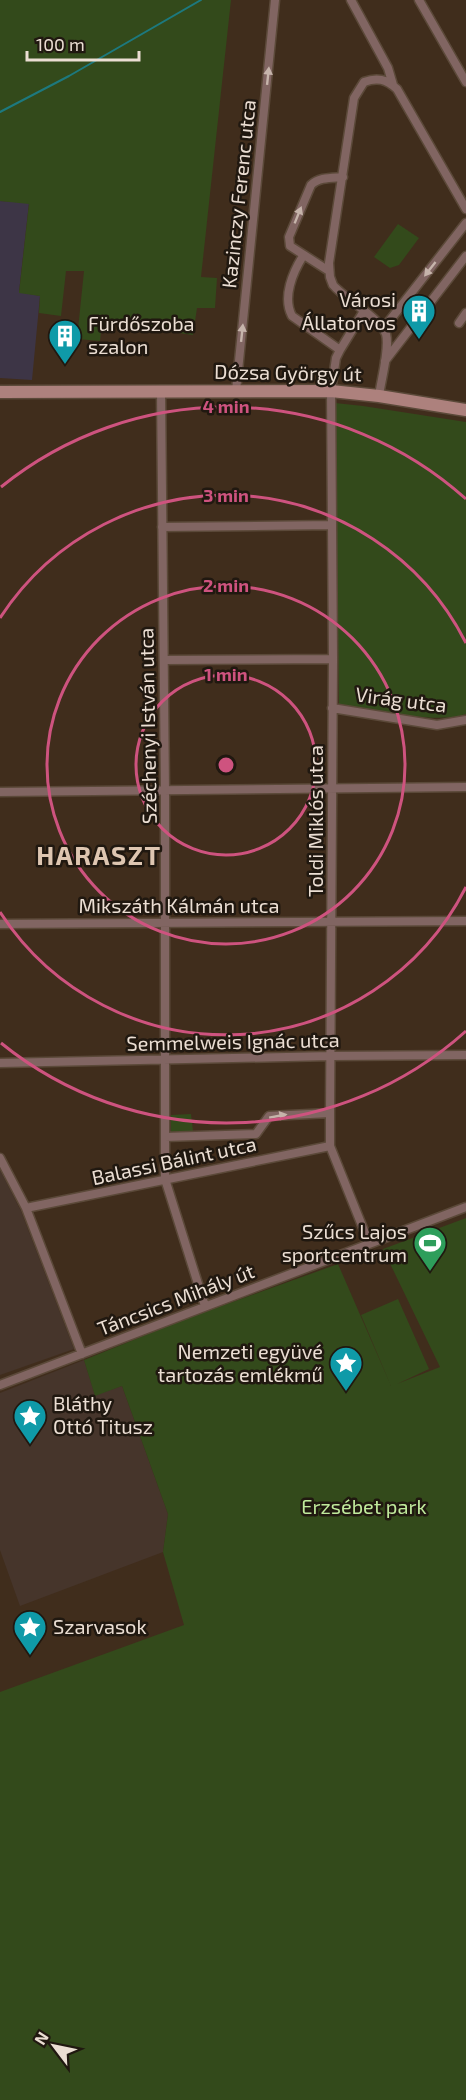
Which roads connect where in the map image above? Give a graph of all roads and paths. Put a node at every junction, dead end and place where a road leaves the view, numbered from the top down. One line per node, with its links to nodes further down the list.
1 (275, 0): 18 (street, Kazinczy Ferenc utca, one-way to 1)
2 (351, 0): 5 (street)
3 (419, 0): 4 (street)
4 (466, 82)
5 (393, 85): 6 (street); 7 (street)
6 (343, 177): 9 (street, one-way to 6); 11 (street)
7 (466, 209)
8 (466, 223): 15 (street, one-way to 15)
9 (303, 256): 11 (street); 16 (street)
10 (466, 256): 17 (street)
11 (329, 271): 12 (street)
12 (364, 311): 15 (street); 16 (street)
13 (466, 313): 14 (street)
14 (459, 323)
15 (383, 329): 17 (street)
16 (339, 350): 19 (street, Toldi Miklós utca)
17 (384, 362): 22 (street)
18 (236, 391): 19 (main road, Dózsa György út); 21 (main road, Dózsa György út)
19 (331, 391): 22 (main road, Dózsa György út); 24 (street, Toldi Miklós utca)
20 (0, 392): 21 (main road, Dózsa György út)
21 (161, 392): 25 (street, Széchenyi István utca)
22 (379, 396): 23 (main road, Dózsa György út)
23 (466, 410)
24 (332, 525): 25 (street); 26 (street, Toldi Miklós utca)
25 (162, 527): 27 (street, Széchenyi István utca)
26 (333, 659): 27 (street); 28 (street, Toldi Miklós utca)
27 (164, 660): 31 (street, Széchenyi István utca)
28 (332, 708): 29 (street, Virág utca); 32 (street, Toldi Miklós utca)
29 (466, 720)
30 (466, 787): 32 (street)
31 (165, 790): 32 (street); 33 (street); 35 (street, Széchenyi István utca)
32 (331, 790): 36 (street, Toldi Miklós utca)
33 (0, 792)
34 (466, 921): 36 (street, Mikszáth Kálmán utca)
35 (165, 922): 36 (street, Mikszáth Kálmán utca); 37 (street, Mikszáth Kálmán utca); 40 (street, Széchenyi István utca)
36 (332, 922): 39 (street, Toldi Miklós utca)
37 (0, 924)
38 (466, 1055): 39 (street, Semmelweis Ignác utca)
39 (331, 1056): 40 (street, Semmelweis Ignác utca); 42 (street, Toldi Miklós utca)
40 (166, 1060): 41 (street, Semmelweis Ignác utca); 43 (street, Széchenyi István utca)
41 (0, 1063)
42 (330, 1113): 43 (street, one-way to 42); 44 (street, Toldi Miklós utca)
43 (165, 1137): 46 (street, Széchenyi István utca)
44 (330, 1146): 46 (street, Balassi Bálint utca); 49 (street, Toldi Miklós utca)
45 (0, 1158): 48 (street)
46 (165, 1179): 48 (street, Balassi Bálint utca); 50 (street, Széchenyi István utca)
47 (466, 1207): 49 (street, Táncsics Mihály út)
48 (26, 1208): 51 (street)
49 (369, 1243): 50 (street, Táncsics Mihály út)
50 (205, 1306): 51 (street, Táncsics Mihály út)
51 (82, 1354): 52 (street, Táncsics Mihály út)
52 (0, 1385)

